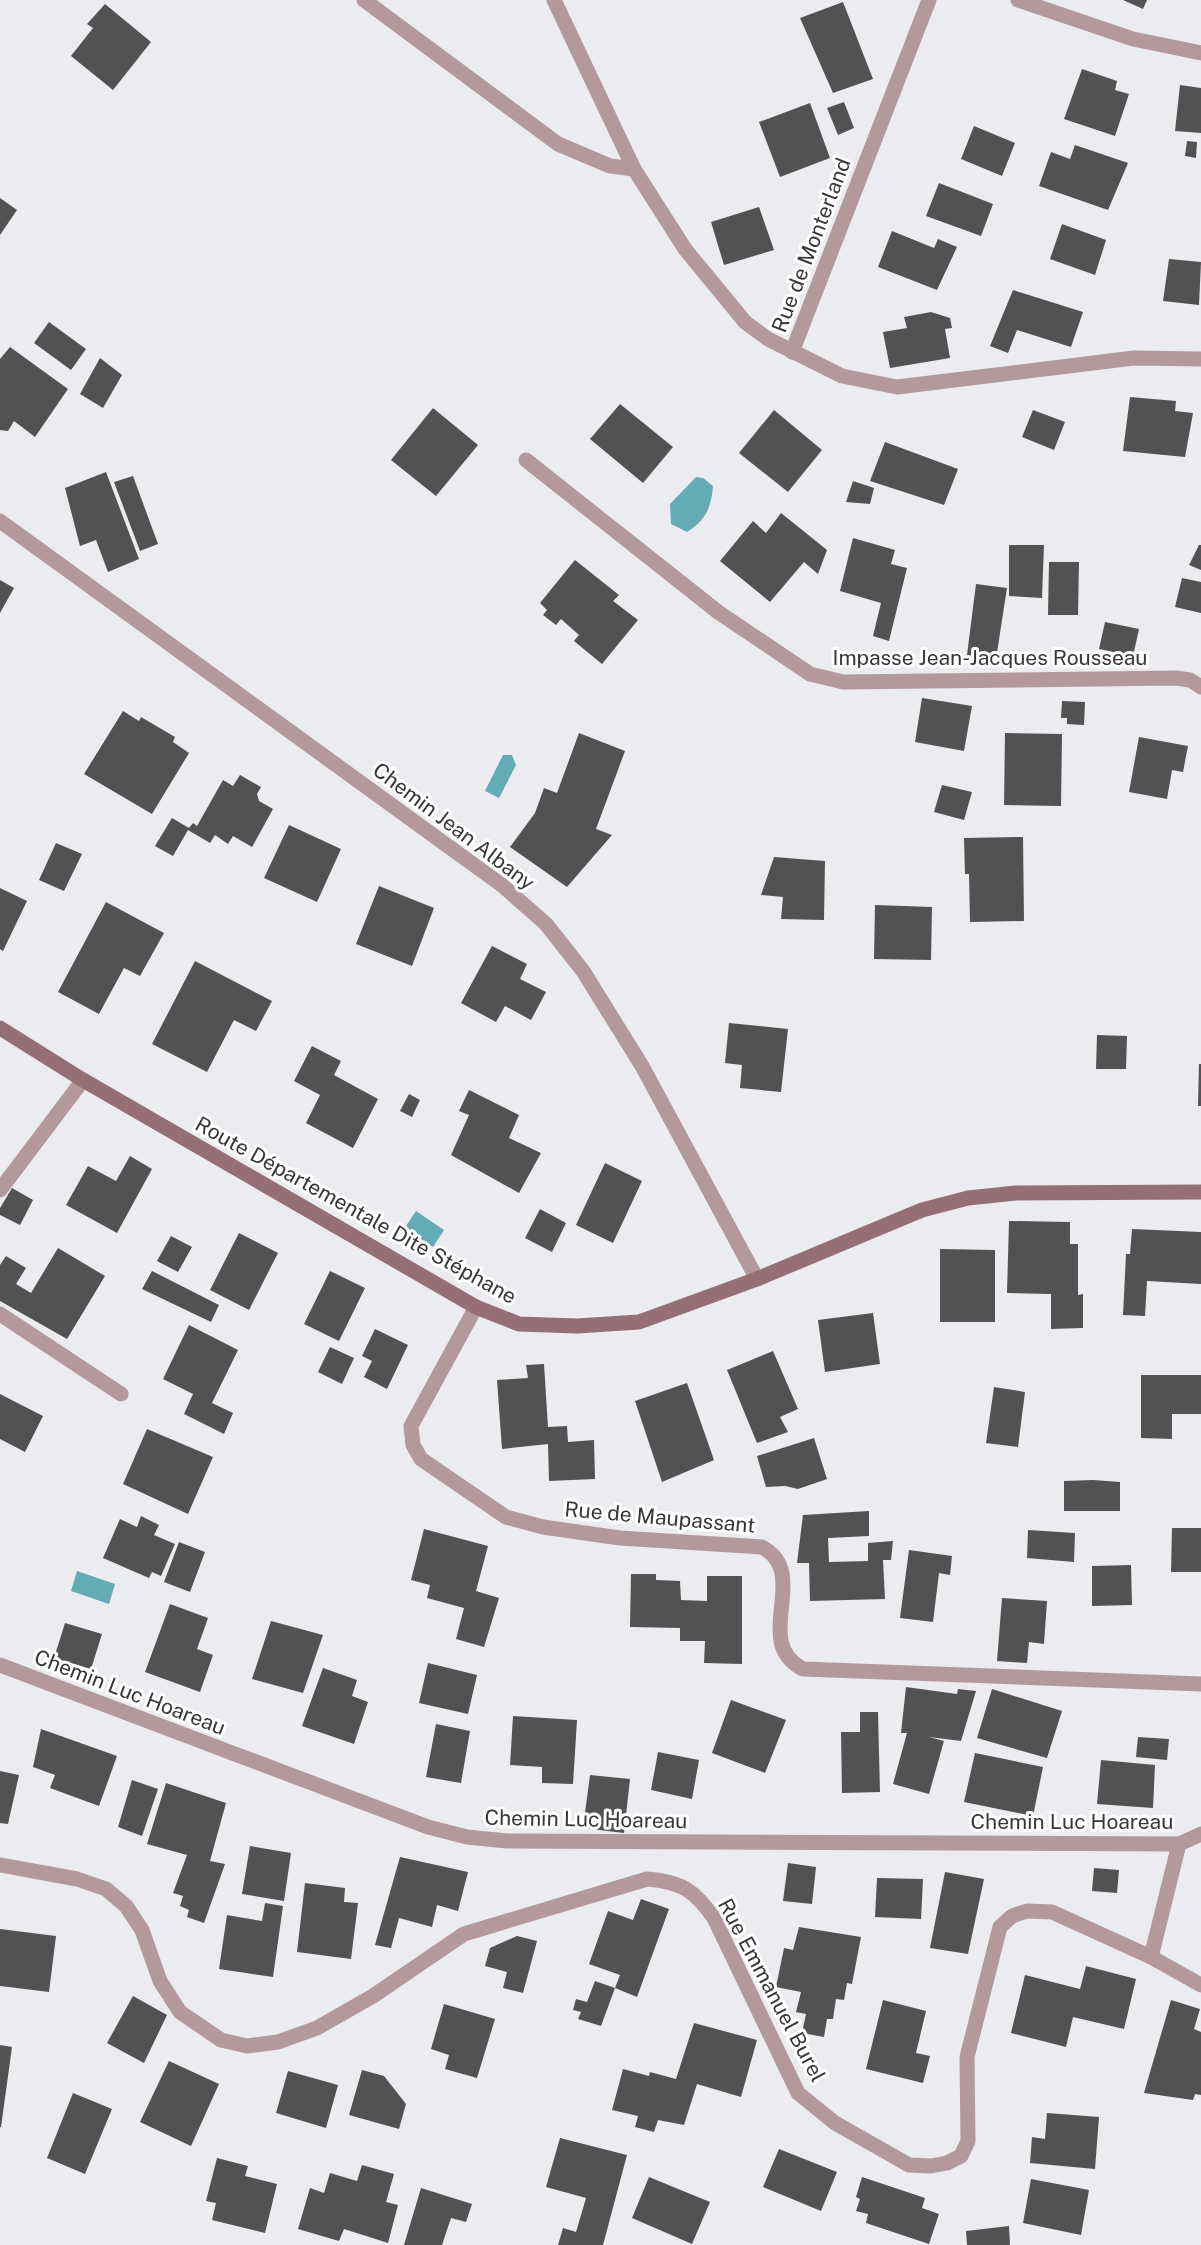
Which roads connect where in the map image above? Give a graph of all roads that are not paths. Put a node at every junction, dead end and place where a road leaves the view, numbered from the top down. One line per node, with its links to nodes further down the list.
1 (364, 0): 6 (street)
2 (554, 0): 6 (street)
3 (929, 0): 7 (street, Rue de Monterland)
4 (1018, 0): 5 (street)
5 (1201, 53)
6 (634, 169): 7 (street)
7 (792, 351): 8 (street, Rue de Monterland)
8 (1201, 359)
9 (526, 460): 11 (street, Impasse Jean-Jacques Rousseau)
10 (0, 521): 16 (street, Chemin Jean Albany)
11 (1201, 687)
12 (0, 1028): 13 (main road, Route Départementale Dite Stéphane)
13 (82, 1080): 14 (street); 17 (main road, Route Départementale Dite Stéphane)
14 (0, 1190)
15 (1201, 1192): 16 (main road, Route Départementale Dite Stéphane)
16 (757, 1279): 17 (main road, Route Départementale Dite Stéphane)
17 (477, 1306): 21 (street, Rue de Maupassant)
18 (0, 1314): 19 (street)
19 (121, 1394)
20 (0, 1665): 23 (street, Chemin Luc Hoareau)
21 (1201, 1684)
22 (1201, 1834): 23 (street, Chemin Luc Hoareau)
23 (1179, 1844): 25 (street)
24 (0, 1865): 25 (street, Rue Emmanuel Burel)
25 (1152, 1958): 26 (street, Rue Emmanuel Burel)
26 (1201, 1985)

